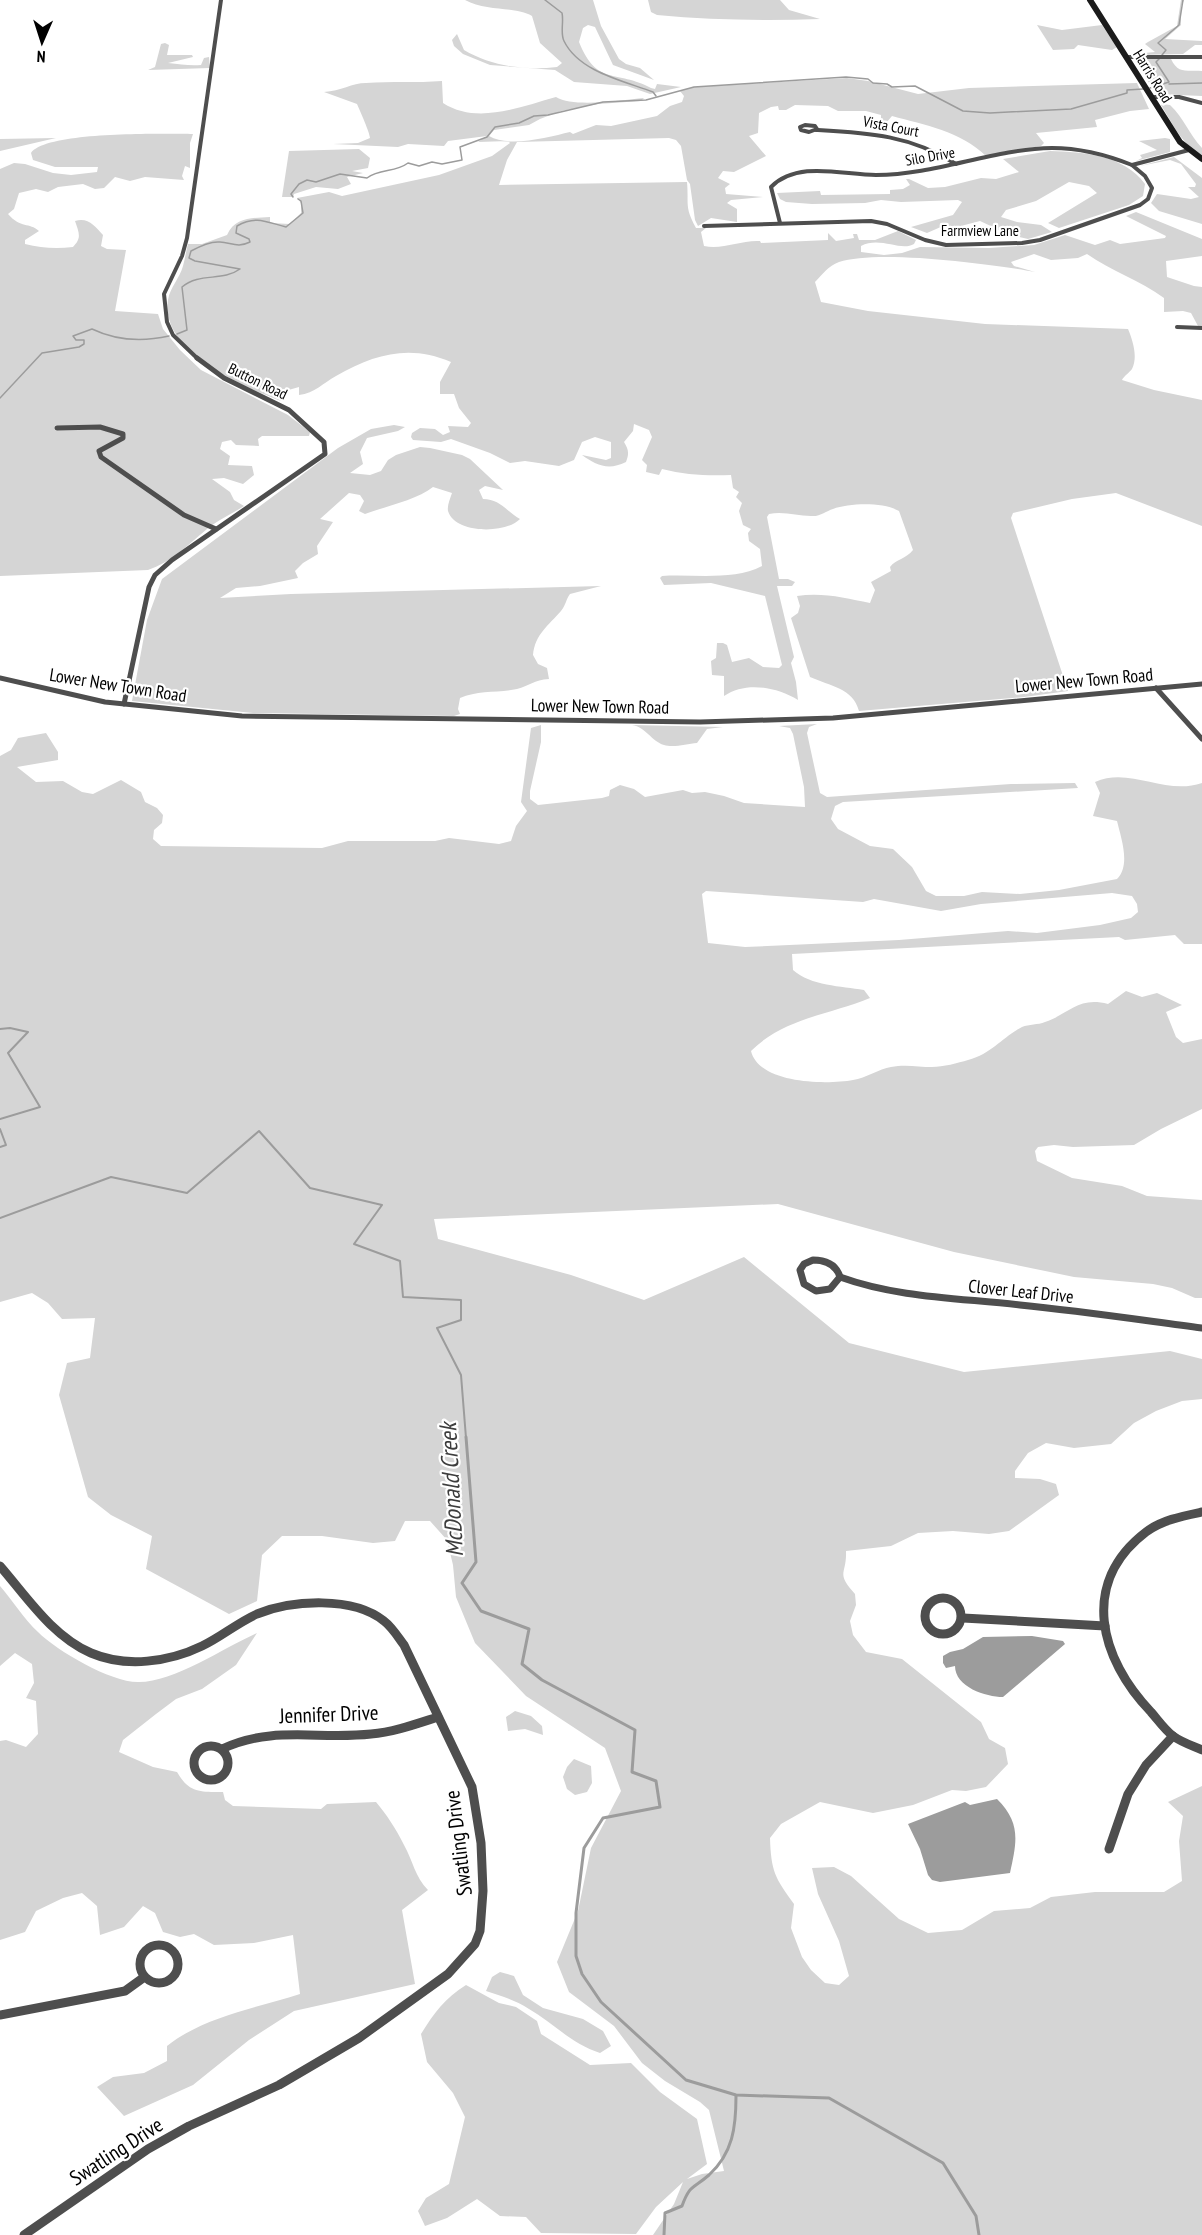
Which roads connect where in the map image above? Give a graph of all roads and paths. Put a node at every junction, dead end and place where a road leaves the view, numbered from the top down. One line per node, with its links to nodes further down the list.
1 (221, 0): 17 (street, Button Road)
2 (1090, 0): 3 (street, Harris Road)
3 (1127, 57): 4 (street); 5 (street, Harris Road)
4 (1202, 57)
5 (1151, 96): 6 (street); 8 (street, Harris Road)
6 (1202, 104)
7 (816, 130): 10 (street, Vista Court)
8 (1190, 150): 9 (street, Harris Road); 11 (street)
9 (1202, 159)
10 (956, 164): 11 (street, Silo Drive); 12 (street, Silo Drive)
11 (1132, 165): 12 (street, Farmview Lane)
12 (780, 223): 13 (street, Farmview Lane)
13 (704, 226)
14 (1177, 327): 15 (street)
15 (1202, 328)
16 (57, 428): 17 (street)
17 (216, 529): 21 (street, Button Road)
18 (0, 678): 21 (street, Lower New Town Road)
19 (1202, 684): 20 (street, Lower New Town Road)
20 (1156, 688): 21 (street, Lower New Town Road); 22 (street)
21 (124, 704)
22 (1202, 739)
23 (840, 1277): 23 (street, Clover Leaf Drive); 24 (street, Clover Leaf Drive)
24 (1202, 1328)
25 (1202, 1512): 28 (street)
26 (0, 1566): 29 (street, Swatling Drive)
27 (963, 1618): 27 (street); 28 (street)
28 (1105, 1626): 30 (street)
29 (438, 1717): 31 (street, Jennifer Drive); 36 (street, Swatling Drive)
30 (1173, 1736): 32 (street); 33 (street)
31 (222, 1749): 31 (street, Jennifer Drive)
32 (1202, 1750)
33 (1109, 1849)
34 (143, 1978): 34 (street); 35 (street)
35 (0, 2015)
36 (24, 2235)

